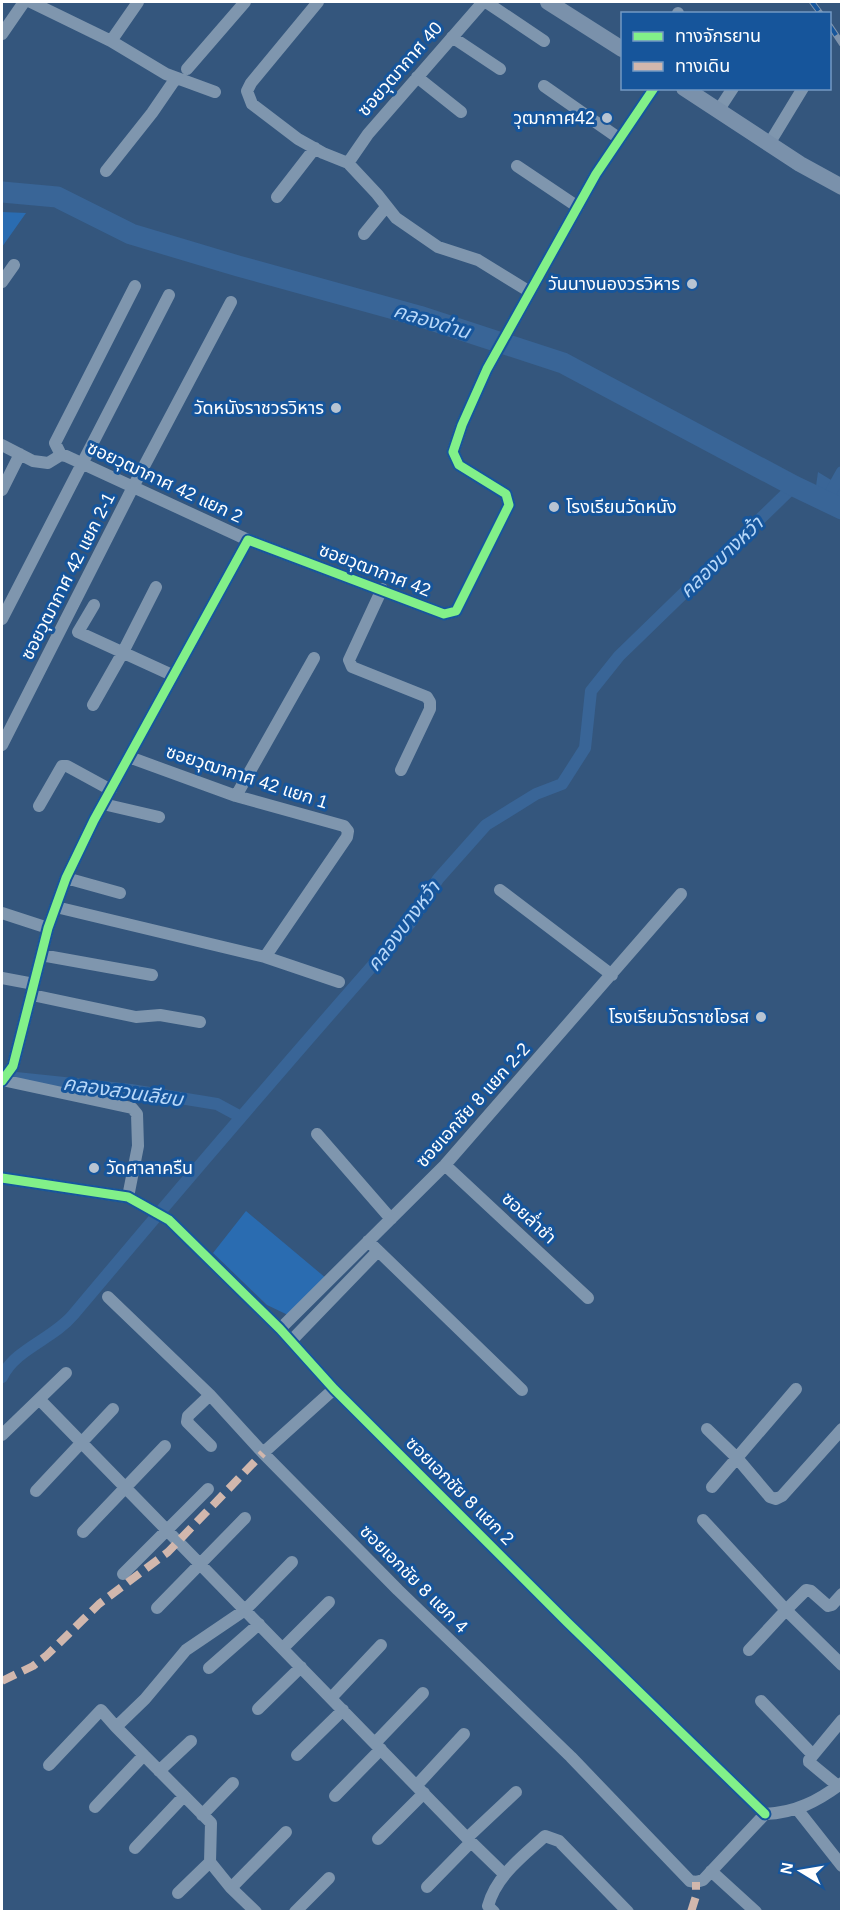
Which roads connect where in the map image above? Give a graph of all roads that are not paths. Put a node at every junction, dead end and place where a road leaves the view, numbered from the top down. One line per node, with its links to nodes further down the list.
1 (24, 2): 8 (street)
2 (31, 2): 10 (street)
3 (138, 2): 10 (street)
4 (245, 2): 13 (street)
5 (318, 2): 27 (street)
6 (484, 2): 9 (street, ซอยวุฒากาศ 40); 11 (street)
7 (548, 2): 12 (main road)
8 (2, 34)
9 (452, 37): 14 (street); 15 (street, ซอยวุฒากาศ 40)
10 (111, 41): 16 (street)
11 (544, 41)
12 (621, 48)
13 (188, 69)
14 (500, 69)
15 (417, 77): 24 (street); 28 (street, ซอยวุฒากาศ 40)
16 (176, 78): 22 (street); 30 (street)
17 (544, 86): 25 (street)
18 (653, 90): 25 (street, ซอยวุฒากาศ 42)
19 (687, 90): 23 (main road)
20 (732, 90): 23 (street)
21 (802, 90): 26 (street)
22 (215, 92)
23 (718, 111): 26 (main road)
24 (461, 112)
25 (620, 139): 34 (street, ซอยวุฒากาศ 42)
26 (769, 144): 31 (main road)
27 (315, 148): 28 (street); 32 (street)
28 (348, 163): 33 (street)
29 (517, 166): 34 (street)
30 (106, 171)
31 (842, 187)
32 (277, 197)
33 (386, 207): 35 (street); 39 (street)
34 (578, 207): 39 (street, ซอยวุฒากาศ 42)
35 (364, 234)
36 (14, 264): 37 (street)
37 (2, 282)
38 (135, 286): 44 (street)
39 (530, 292): 50 (street, ซอยวุฒากาศ 42)
40 (169, 295): 45 (street)
41 (231, 302): 46 (street, ซอยวุฒากาศ 42 แยก 2-1)
42 (2, 445): 43 (street, ซอยวุฒากาศ 42 แยก 2)
43 (20, 454): 44 (street, ซอยวุฒากาศ 42 แยก 2); 47 (street)
44 (61, 455): 45 (street, ซอยวุฒากาศ 42 แยก 2)
45 (83, 464): 46 (street, ซอยวุฒากาศ 42 แยก 2); 52 (street)
46 (133, 487): 48 (street, ซอยวุฒากาศ 42 แยก 2); 57 (street, ซอยวุฒากาศ 42 แยก 2-1)
47 (2, 489)
48 (248, 540): 50 (street, ซอยวุฒากาศ 42); 55 (street)
49 (156, 587): 53 (street)
50 (382, 589): 59 (street)
51 (94, 605): 53 (street)
52 (2, 619)
53 (122, 654): 55 (street); 56 (street)
54 (314, 658): 61 (street)
55 (172, 675): 58 (street)
56 (93, 705)
57 (2, 745)
58 (129, 757): 60 (street); 61 (street, ซอยวุฒากาศ 42 แยก 1)
59 (401, 770)
60 (111, 790): 62 (street); 63 (street)
61 (236, 796): 73 (street, ซอยวุฒากาศ 42 แยก 1)
62 (103, 804): 64 (street); 65 (street)
63 (39, 806)
64 (159, 817)
65 (66, 878): 67 (street); 69 (street)
66 (500, 890): 75 (street)
67 (120, 893)
68 (681, 894): 75 (street, ซอยเอกชัย 8 แยก 2-2)
69 (56, 907): 71 (street); 73 (street)
70 (2, 913): 71 (street)
71 (48, 928): 72 (street)
72 (41, 955): 74 (street); 78 (street)
73 (265, 957): 77 (street)
74 (152, 975)
75 (612, 975): 82 (street, ซอยเอกชัย 8 แยก 2-2)
76 (2, 978): 78 (street)
77 (339, 982)
78 (33, 990): 79 (street); 80 (street)
79 (200, 1022)
80 (3, 1080): 84 (street)
81 (317, 1134): 85 (street)
82 (445, 1165): 85 (street, ซอยเอกชัย 8 แยก 2-2); 89 (street, ซอยล่ำชำ)
83 (2, 1178): 84 (street)
84 (128, 1197): 90 (street, ซอยเอกชัย 8 แยก 2)
85 (391, 1219): 86 (street, ซอยเอกชัย 8 แยก 2-2)
86 (368, 1241): 87 (street); 90 (street, ซอยเอกชัย 8 แยก 2-2)
87 (378, 1251): 91 (street); 95 (street)
88 (108, 1297): 96 (street, ซอยเอกชัย 8 แยก 4)
89 (588, 1298)
90 (280, 1329): 91 (street, ซอยเอกชัย 8 แยก 2)
91 (291, 1341): 93 (street, ซอยเอกชัย 8 แยก 2)
92 (66, 1373): 97 (street)
93 (334, 1389): 105 (street); 153 (street, ซอยเอกชัย 8 แยก 2)
94 (796, 1389): 106 (street)
95 (522, 1390)
96 (210, 1395): 104 (street); 105 (street, ซอยเอกชัย 8 แยก 4)
97 (39, 1399): 101 (street); 102 (street)
98 (113, 1409): 102 (street)
99 (707, 1428): 106 (street)
100 (842, 1429): 106 (street)
101 (2, 1436)
102 (82, 1442): 108 (street); 110 (street)
103 (165, 1446): 108 (street)
104 (210, 1446)
105 (263, 1454): 161 (street, ซอยเอกชัย 8 แยก 4)
106 (737, 1458): 107 (street)
107 (712, 1487)
108 (126, 1488): 113 (street); 114 (street)
109 (208, 1489): 113 (street)
110 (36, 1491)
111 (245, 1518): 116 (street)
112 (703, 1520): 122 (street)
113 (167, 1530): 116 (street); 117 (street)
114 (83, 1532)
115 (292, 1562): 121 (street)
116 (200, 1564): 120 (street); 121 (street)
117 (123, 1574)
118 (842, 1594): 122 (street)
119 (329, 1602): 125 (street)
120 (157, 1608)
121 (245, 1610): 123 (street); 136 (street)
122 (786, 1610): 126 (street); 127 (street)
123 (259, 1624): 125 (street); 129 (street)
124 (381, 1645): 131 (street)
125 (283, 1648): 128 (street)
126 (750, 1650)
127 (842, 1665)
128 (301, 1667): 131 (street); 133 (street)
129 (209, 1668)
130 (423, 1693): 139 (street)
131 (331, 1698): 134 (street)
132 (761, 1701): 140 (street)
133 (258, 1709)
134 (343, 1710): 139 (street); 142 (street)
135 (842, 1720): 140 (street)
136 (116, 1727): 141 (street); 143 (street)
137 (464, 1734): 147 (street)
138 (191, 1741): 144 (street)
139 (378, 1746): 147 (street); 150 (street)
140 (812, 1754): 146 (street)
141 (144, 1755): 144 (street); 151 (street)
142 (297, 1755)
143 (49, 1765)
144 (159, 1771): 149 (street)
145 (233, 1783): 154 (street)
146 (840, 1784): 152 (street)
147 (420, 1789): 156 (street); 157 (street)
148 (516, 1792): 157 (street)
149 (184, 1796): 154 (street); 158 (street)
150 (335, 1796)
151 (95, 1807)
152 (797, 1809): 153 (street); 160 (street)
153 (765, 1814): 161 (street)
154 (202, 1815): 159 (street)
155 (286, 1832): 165 (street)
156 (378, 1839)
157 (469, 1840): 162 (street); 164 (street)
158 (135, 1848)
159 (210, 1862): 165 (street); 166 (street)
160 (842, 1866)
161 (711, 1871): 171 (street)
162 (504, 1874): 169 (street); 170 (street)
163 (329, 1878): 168 (street)
164 (427, 1887)
165 (231, 1888): 167 (street)
166 (178, 1893)
167 (251, 1910)
168 (295, 1911)
169 (494, 1911)
170 (628, 1911)
171 (756, 1911)

